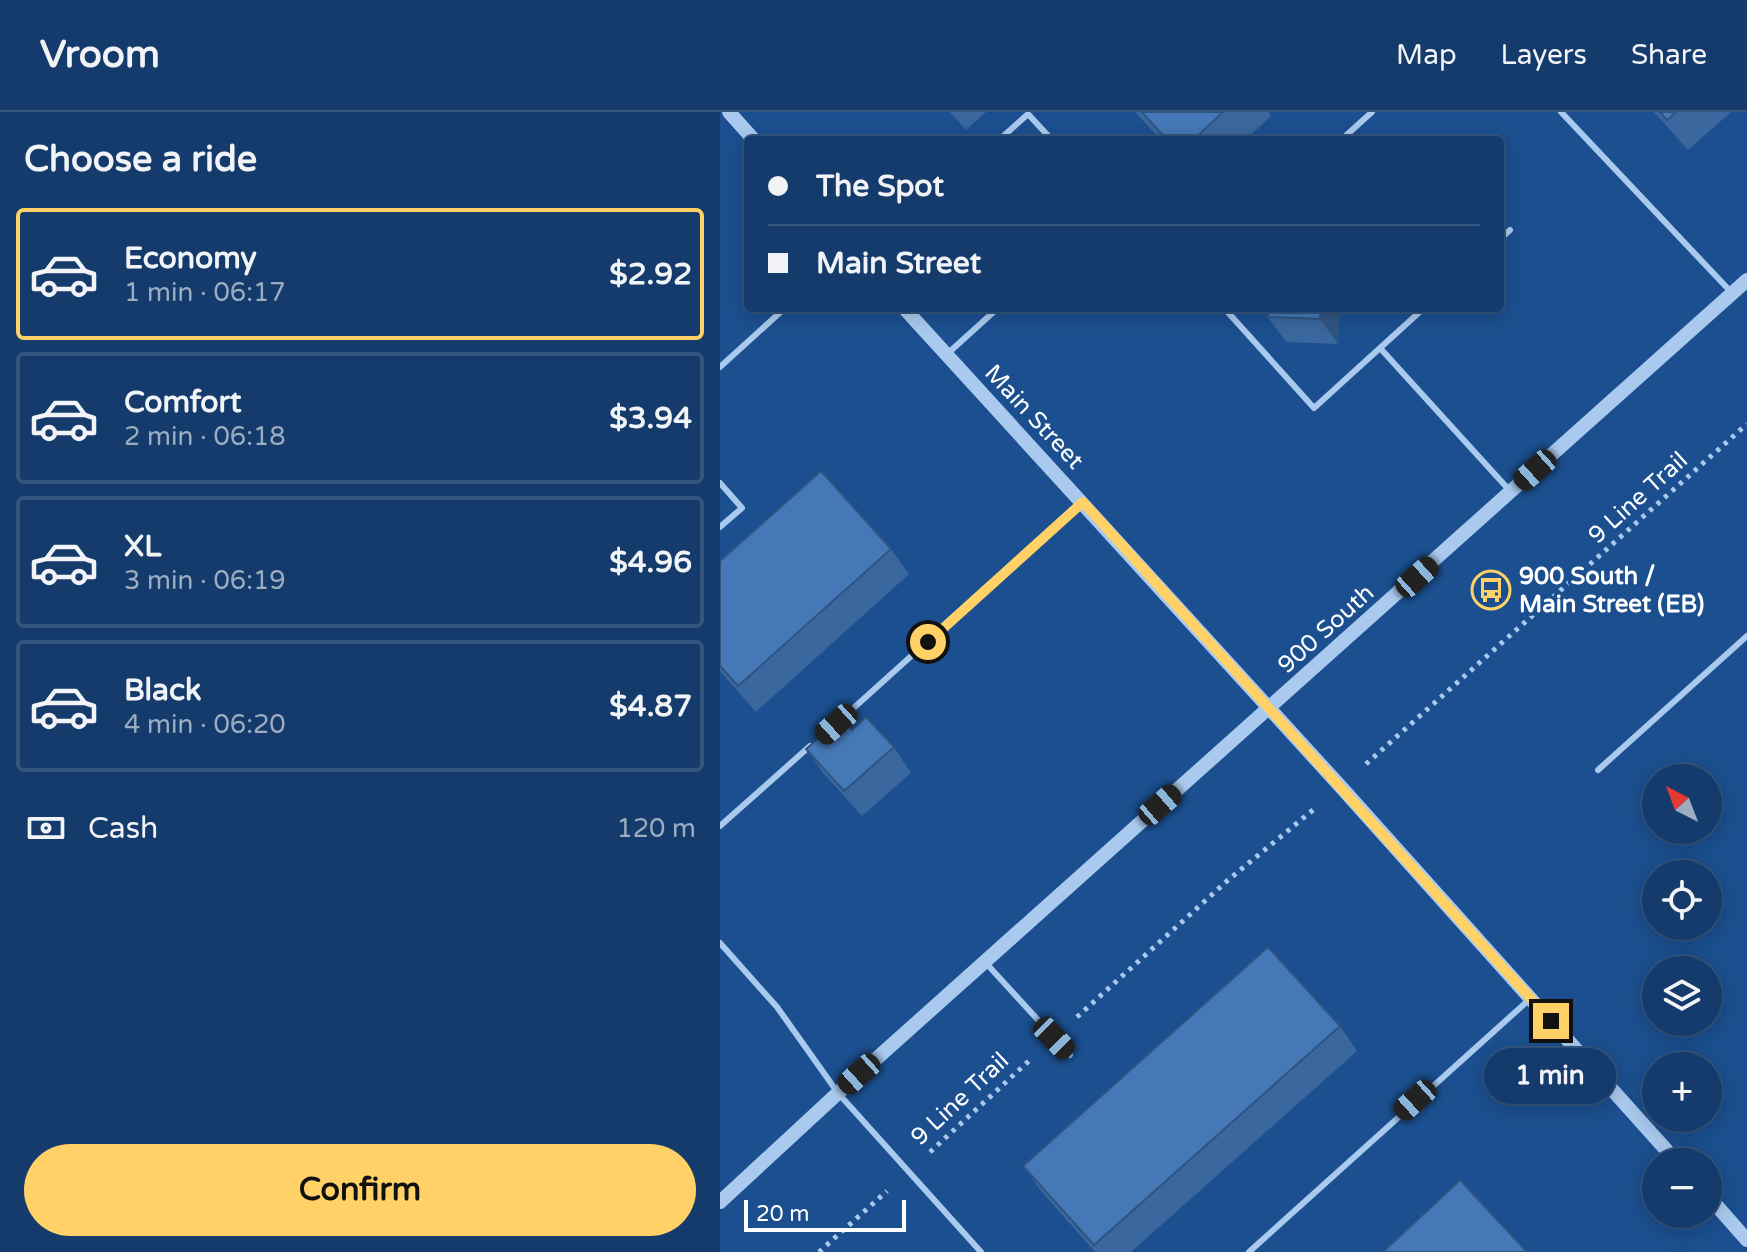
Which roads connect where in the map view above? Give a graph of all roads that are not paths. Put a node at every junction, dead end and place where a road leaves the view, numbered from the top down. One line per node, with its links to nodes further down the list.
1 (729, 112): 4 (street)
2 (1372, 112): 7 (lane)
3 (1561, 112): 11 (lane)
4 (750, 136)
5 (1003, 136): 6 (lane)
6 (1048, 136)
7 (1345, 136)
8 (1510, 230): 9 (lane)
9 (1504, 235)
10 (1747, 280): 11 (street, 900 South)
11 (1732, 293): 21 (street, 900 South)
12 (781, 312): 19 (lane)
13 (908, 312): 18 (street, Main Street)
14 (994, 312): 18 (lane)
15 (1228, 312): 17 (lane)
16 (1420, 312): 17 (lane)
17 (1380, 348): 21 (lane)
18 (946, 355): 22 (street, Main Street)
19 (720, 367)
20 (720, 483): 23 (lane)
21 (1511, 492): 25 (street, 900 South)
22 (1083, 502): 25 (street, Main Street); 26 (lane)
23 (720, 527)
24 (1747, 636): 28 (lane)
25 (1270, 709): 31 (street, 900 South); 32 (street, Main Street)
26 (836, 724)
27 (812, 744): 29 (lane)
28 (1598, 770)
29 (720, 826)
30 (720, 943): 34 (lane)
31 (985, 962): 33 (lane); 34 (street, 900 South)
32 (1531, 998): 35 (street, Main Street); 40 (lane)
33 (1070, 1055)
34 (838, 1093): 36 (street, 900 South); 39 (lane)
35 (1665, 1148)
36 (720, 1202)
37 (1722, 1212): 38 (street)
38 (1747, 1240)
39 (981, 1252)
40 (1249, 1252)

